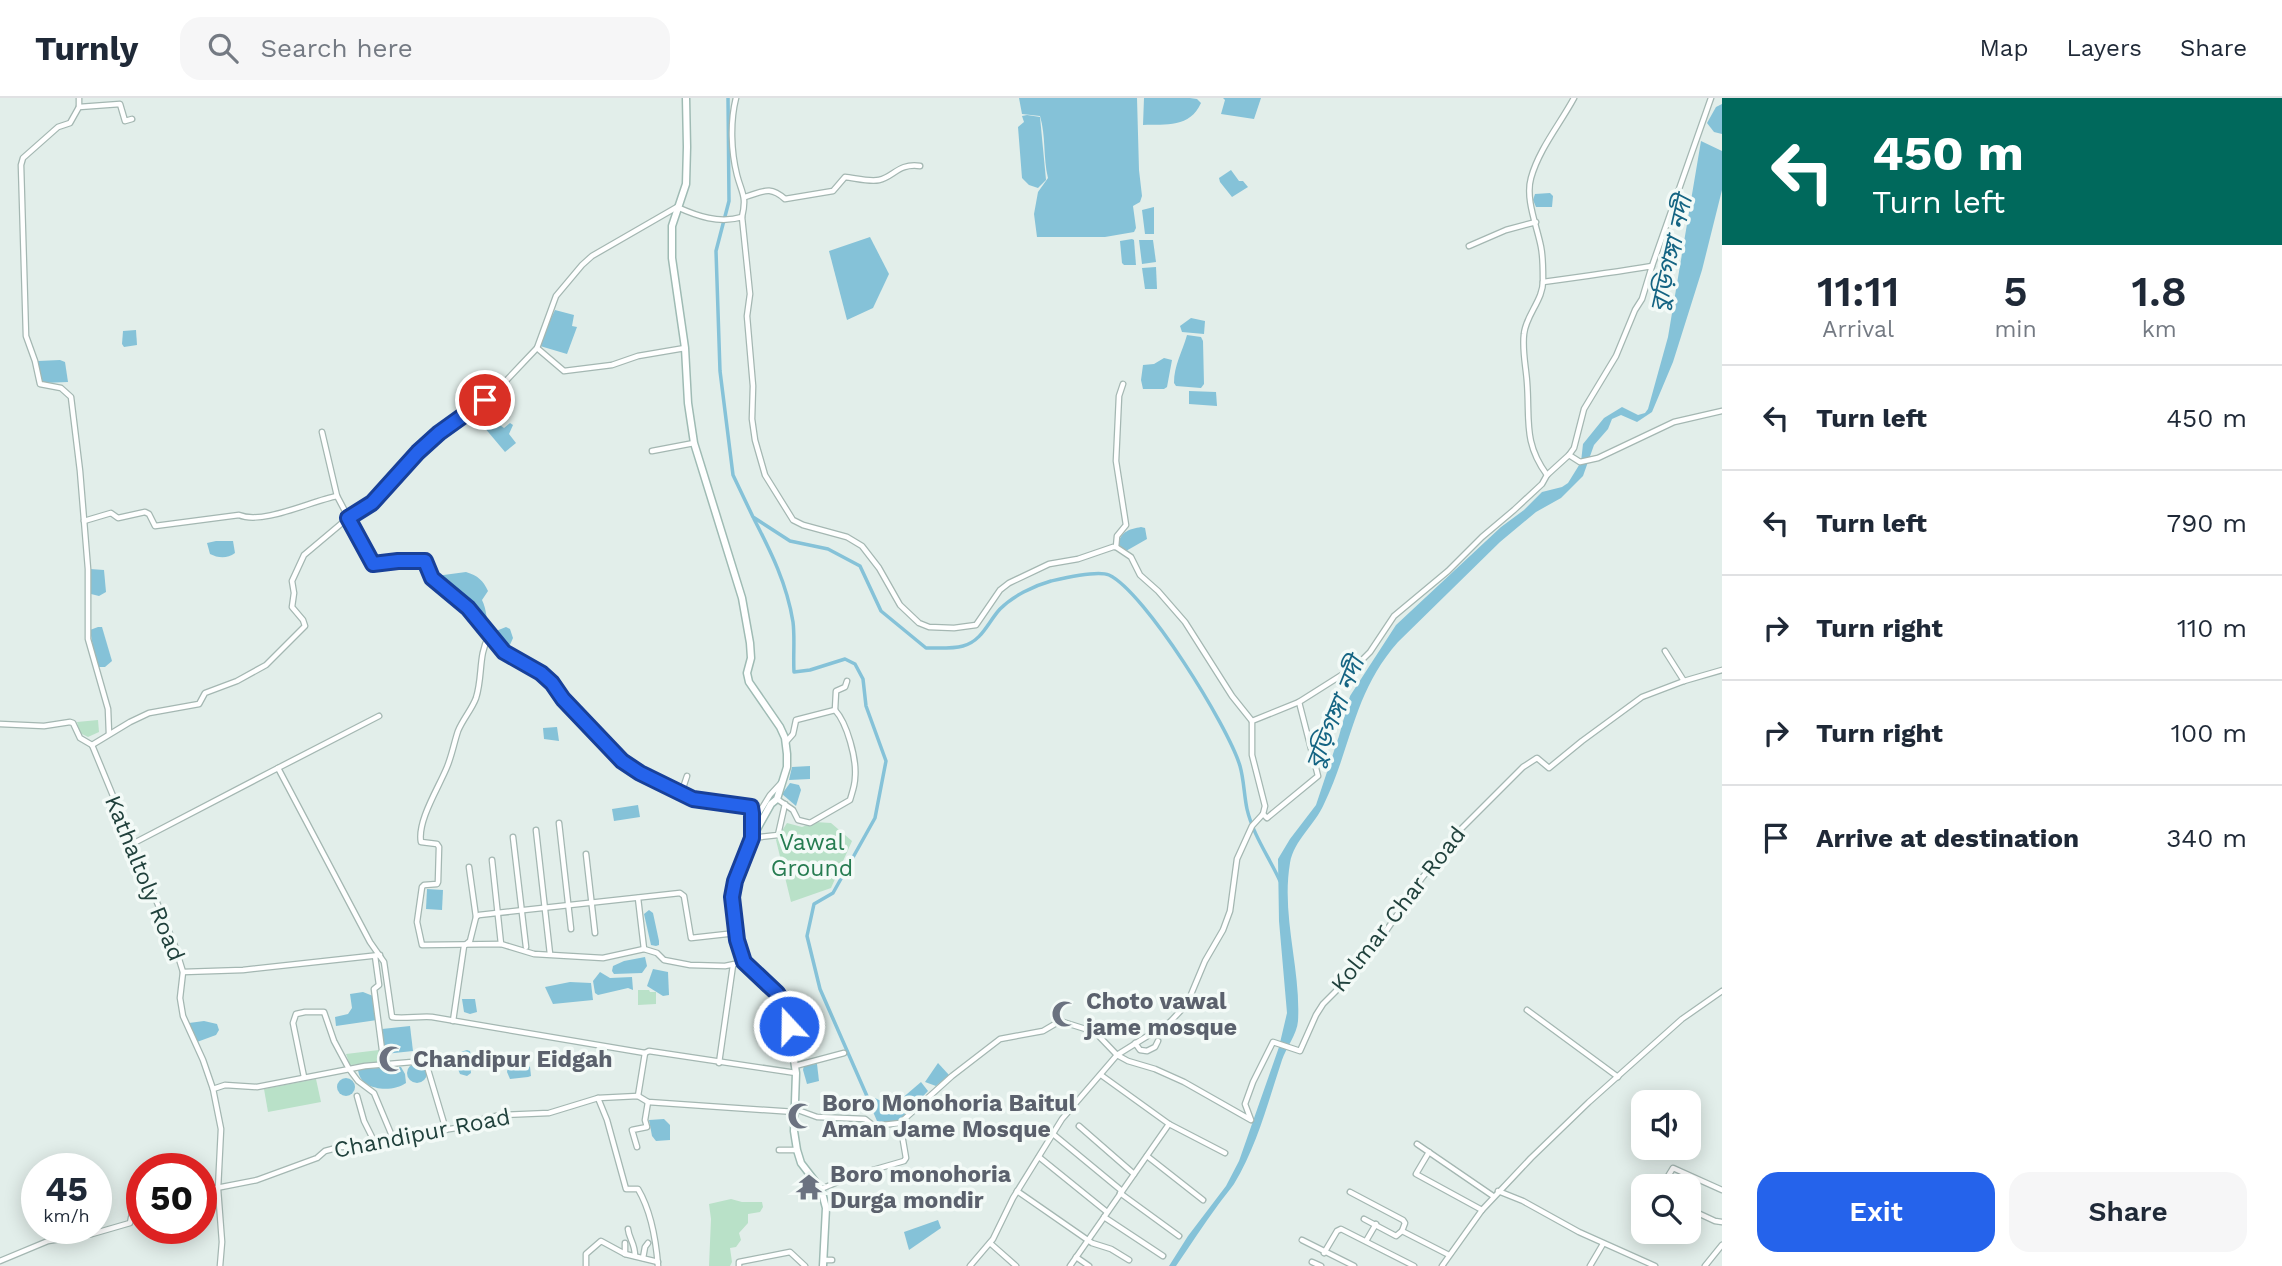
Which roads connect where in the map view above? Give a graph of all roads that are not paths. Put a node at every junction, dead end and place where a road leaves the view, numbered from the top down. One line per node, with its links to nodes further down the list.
1 (79, 98): 6 (street)
2 (686, 98): 10 (main road)
3 (736, 98): 9 (street)
4 (1574, 98): 12 (street)
5 (1710, 98): 14 (street)
6 (79, 107): 7 (street); 27 (street)
7 (132, 120)
8 (920, 166): 9 (street)
9 (745, 197): 11 (street)
10 (677, 207): 11 (street); 16 (street); 17 (main road)
11 (741, 217): 28 (street)
12 (1536, 222): 13 (street); 15 (street)
13 (1469, 246)
14 (1652, 266): 15 (street); 23 (street)
15 (1543, 282): 24 (street)
16 (537, 348): 17 (street); 26 (street)
17 (685, 348): 21 (main road)
18 (1123, 384): 28 (street)
19 (1722, 411): 23 (street)
20 (321, 432): 25 (street)
21 (694, 443): 22 (street); 40 (main road)
22 (652, 451)
23 (1569, 455): 24 (street)
24 (1547, 475): 34 (street)
25 (337, 496): 26 (street); 27 (street)
26 (348, 518): 29 (street); 39 (street)
27 (84, 521): 39 (street)
28 (1116, 547): 37 (street)
29 (489, 636): 44 (street); 68 (street)
30 (1665, 651): 33 (street)
31 (1722, 670): 33 (street, Kolmar Char Road)
32 (847, 681): 35 (street)
33 (1685, 681): 84 (street, Kolmar Char Road)
34 (1299, 702): 37 (street); 48 (street)
35 (835, 710): 40 (street); 46 (street)
36 (379, 716): 42 (street)
37 (1252, 720): 48 (street)
38 (0, 724): 41 (street)
39 (109, 734): 41 (street)
40 (786, 742): 45 (main road)
41 (92, 745): 54 (street, Kathaltoly Road)
42 (278, 768): 54 (street); 73 (street)
43 (687, 776): 44 (street)
44 (681, 794): 50 (street)
45 (772, 799): 46 (street); 47 (main road)
46 (785, 804): 53 (street)
47 (761, 815): 50 (street); 53 (main road)
48 (1261, 816): 81 (street)
49 (559, 823): 60 (street)
50 (752, 825): 53 (street)
51 (536, 830): 61 (street)
52 (513, 837): 62 (street)
53 (752, 838): 67 (main road)
54 (134, 843): 76 (street, Kathaltoly Road)
55 (586, 854): 59 (street)
56 (492, 860): 63 (street)
57 (469, 867): 64 (street)
58 (638, 898): 59 (street); 67 (street); 71 (street)
59 (592, 902): 60 (street); 66 (street)
60 (568, 905): 61 (street); 65 (street)
61 (545, 908): 62 (street); 72 (street)
62 (521, 910): 63 (street); 70 (street)
63 (498, 913): 64 (street); 69 (street)
64 (476, 916): 68 (street)
65 (571, 929)
66 (595, 933)
67 (736, 933): 74 (main road)
68 (466, 944): 69 (street); 79 (street)
69 (501, 944): 72 (street)
70 (526, 947)
71 (644, 948): 72 (street); 75 (street)
72 (551, 954)
73 (377, 956): 76 (street); 79 (street); 86 (street)
74 (744, 962): 75 (street); 88 (main road)
75 (733, 965): 85 (street)
76 (183, 972): 92 (street, Kathaltoly Road)
77 (1721, 995): 91 (street)
78 (1527, 1010): 91 (street)
79 (453, 1021): 82 (street)
80 (1158, 1041): 81 (street)
81 (1135, 1043): 84 (street)
82 (645, 1053): 85 (street); 94 (street)
83 (844, 1053): 88 (street)
84 (1117, 1055): 89 (street); 98 (street)
85 (719, 1063): 88 (street)
86 (384, 1065): 87 (street); 101 (street)
87 (349, 1069): 90 (street); 90 (street); 103 (street)
88 (796, 1070): 97 (main road)
89 (1101, 1075): 99 (street); 102 (street)
90 (304, 1077): 92 (street)
91 (1618, 1077): 121 (street)
92 (213, 1089): 117 (street, Kathaltoly Road)
93 (357, 1096): 104 (street)
94 (638, 1096): 95 (street, Chandipur Road); 96 (street)
95 (598, 1098): 101 (street, Chandipur Road); 157 (street)
96 (648, 1102): 97 (street); 106 (street)
97 (795, 1111): 98 (street); 108 (main road)
98 (900, 1123): 118 (street)
99 (1169, 1124): 110 (street); 111 (street)
100 (1079, 1126): 113 (street)
101 (446, 1130): 103 (street, Chandipur Road)
102 (1053, 1134): 112 (street); 122 (street)
103 (392, 1136): 104 (street, Chandipur Road)
104 (375, 1143): 117 (street, Chandipur Road)
105 (1417, 1144): 109 (street)
106 (637, 1147)
107 (779, 1150): 108 (street)
108 (797, 1150): 118 (main road)
109 (1429, 1152): 124 (street); 128 (street)
110 (1225, 1153)
111 (1147, 1156): 113 (street); 125 (street)
112 (1039, 1157): 120 (street); 129 (street)
113 (1134, 1174): 122 (street)
114 (1669, 1174): 115 (street)
115 (1686, 1174)
116 (1701, 1181): 119 (street)
117 (218, 1189): 159 (street, Kathaltoly Road)
118 (821, 1189): 127 (main road)
119 (1722, 1190)
120 (1017, 1191): 138 (street); 143 (street)
121 (1498, 1191): 124 (street); 144 (street)
122 (1121, 1192): 129 (street); 137 (street)
123 (1350, 1192): 136 (street)
124 (1493, 1196): 128 (street)
125 (1203, 1200)
126 (842, 1206): 127 (street)
127 (826, 1208): 155 (main road)
128 (1482, 1210): 148 (street)
129 (1106, 1214): 138 (street); 150 (street)
130 (1701, 1215): 132 (street)
131 (1364, 1219): 134 (street)
132 (1722, 1222)
133 (126, 1224): 154 (street)
134 (1376, 1224): 136 (street); 140 (street)
135 (628, 1229): 149 (street)
136 (1402, 1231): 148 (street)
137 (1179, 1236)
138 (1088, 1240): 151 (street); 153 (street)
139 (1302, 1240): 146 (street)
140 (1366, 1241): 146 (street); 168 (street)
141 (625, 1243): 147 (street)
142 (648, 1243): 152 (street)
143 (990, 1243): 158 (street); 163 (street)
144 (1603, 1244): 170 (street); 171 (street)
145 (1722, 1245): 172 (street)
146 (1324, 1253): 167 (street)
147 (625, 1254): 149 (street); 160 (street)
148 (1449, 1255): 169 (street)
149 (635, 1256): 152 (street)
150 (1163, 1256)
151 (1076, 1257): 164 (street); 165 (street)
152 (643, 1258): 157 (street)
153 (1129, 1260)
154 (0, 1261)
155 (826, 1262)
156 (1312, 1262): 166 (street)
157 (658, 1264)
158 (974, 1265)
159 (220, 1266)
160 (586, 1266)
161 (739, 1266): 162 (street)
162 (805, 1266)
163 (1016, 1266)
164 (1070, 1266)
165 (1089, 1266)
166 (1321, 1266)
167 (1354, 1266)
168 (1414, 1266)
169 (1441, 1266)
170 (1590, 1266)
171 (1655, 1266)
172 (1705, 1266)

